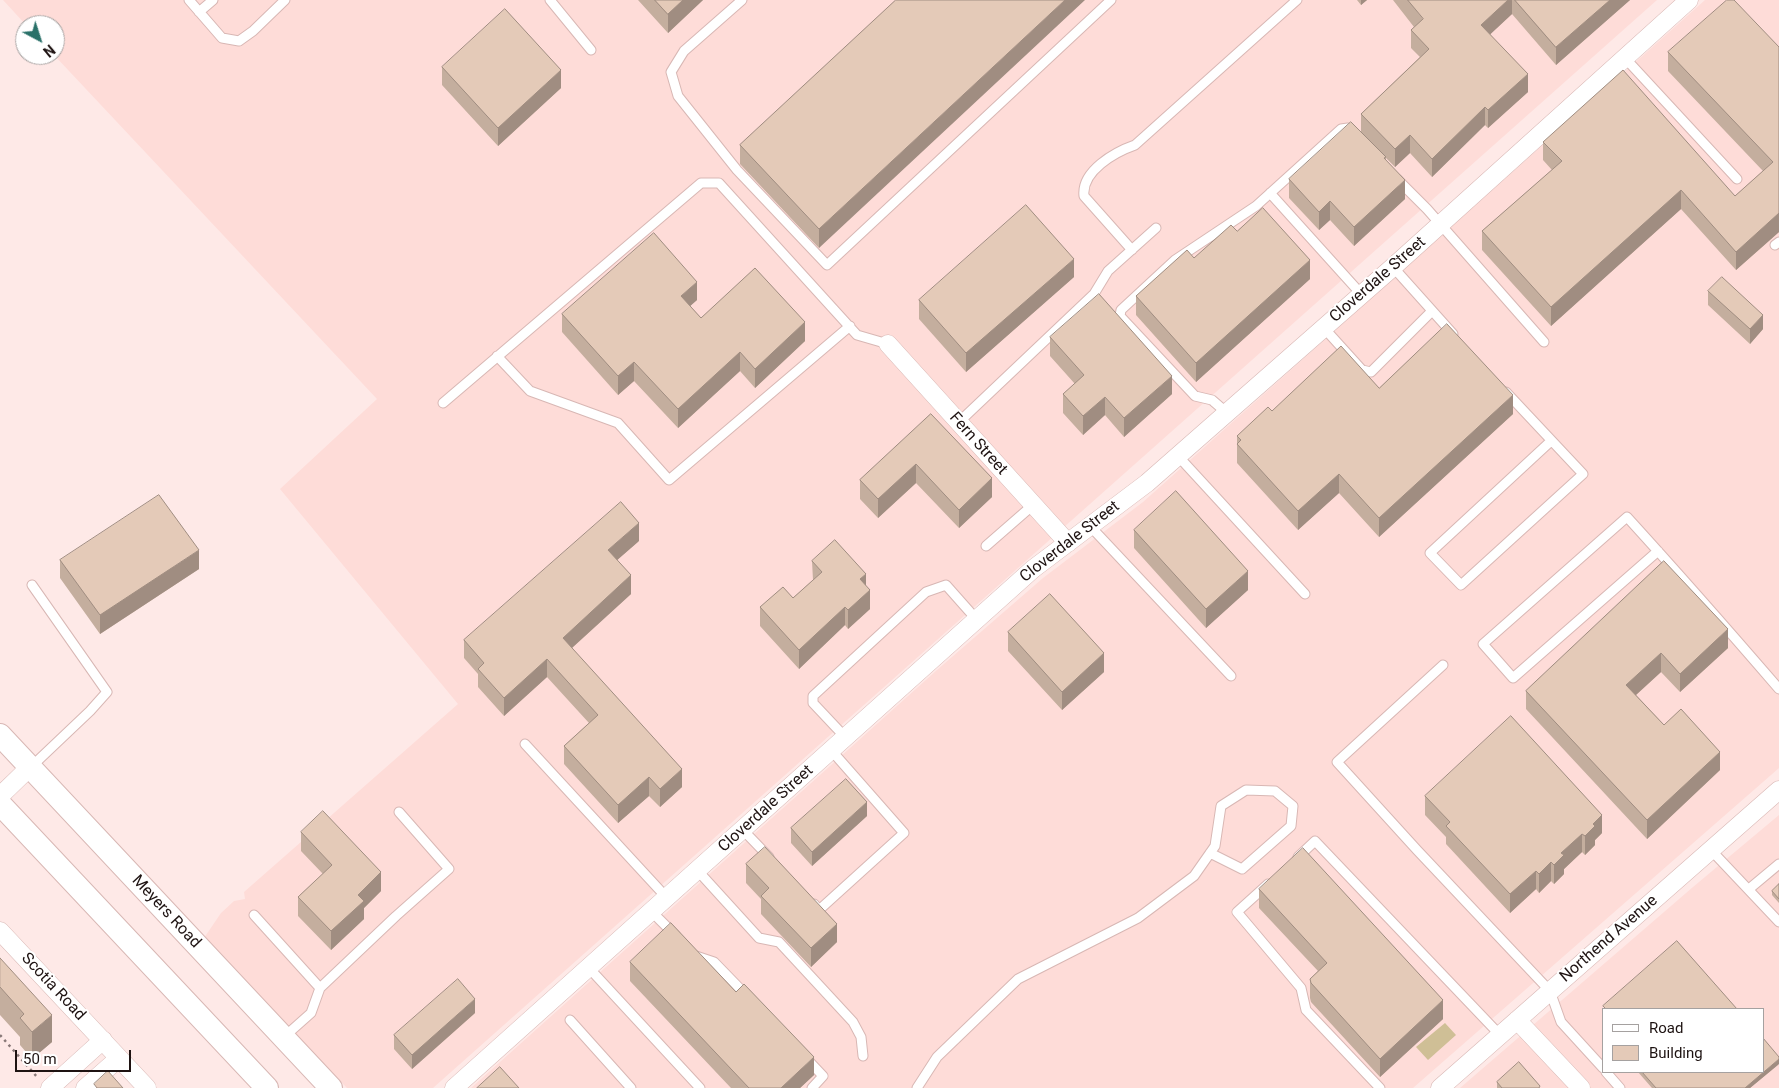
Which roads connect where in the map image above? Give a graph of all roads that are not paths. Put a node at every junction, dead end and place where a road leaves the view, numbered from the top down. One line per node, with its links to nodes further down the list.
1 (188, 0): 9 (lane)
2 (213, 0): 9 (lane)
3 (285, 0): 9 (lane)
4 (550, 0): 10 (lane)
5 (742, 0): 6 (lane)
6 (1111, 0)
7 (1297, 0): 18 (lane)
8 (1689, 0): 11 (street, Cloverdale Street)
9 (199, 12)
10 (591, 50)
11 (1625, 58): 14 (lane); 16 (street, Cloverdale Street)
12 (1361, 142): 15 (lane)
13 (1387, 168): 16 (lane)
14 (1737, 179)
15 (1270, 194): 20 (lane); 30 (lane)
16 (1441, 224): 19 (street, Cloverdale Street); 25 (lane)
17 (1156, 228): 18 (lane)
18 (1132, 250): 31 (lane)
19 (1393, 267): 20 (street, Cloverdale Street); 21 (lane)
20 (1362, 295): 23 (street, Cloverdale Street)
21 (1432, 312): 23 (lane); 24 (lane)
22 (850, 326): 26 (lane); 27 (lane); 27 (lane)
23 (1324, 328): 30 (street, Cloverdale Street)
24 (1459, 341)
25 (1544, 342)
26 (888, 344): 31 (street, Fern Street)
27 (497, 356): 29 (lane)
28 (1498, 384): 32 (lane)
29 (443, 403)
30 (1227, 413): 33 (street, Cloverdale Street)
31 (959, 422): 34 (street, Fern Street)
32 (1551, 441): 32 (lane)
33 (1178, 456): 35 (street, Cloverdale Street); 40 (lane)
34 (1033, 504): 36 (street, Fern Street); 37 (lane)
35 (1090, 526): 36 (street, Cloverdale Street); 43 (lane)
36 (1068, 543): 41 (street, Cloverdale Street)
37 (986, 546)
38 (1658, 551): 38 (lane); 44 (lane)
39 (32, 585): 49 (lane)
40 (1305, 594)
41 (977, 620): 46 (street, Cloverdale Street); 46 (lane)
42 (1443, 665): 71 (lane)
43 (1231, 676)
44 (1779, 689)
45 (0, 735): 49 (street, Meyers Road)
46 (845, 737): 48 (street, Cloverdale Street)
47 (525, 744): 64 (lane)
48 (831, 750): 54 (street, Cloverdale Street); 63 (lane)
49 (30, 767): 51 (street); 76 (street, Meyers Road)
50 (1779, 790): 55 (street, Northend Avenue)
51 (0, 796)
52 (0, 804): 86 (street)
53 (399, 812): 70 (lane)
54 (743, 830): 57 (lane); 60 (street, Cloverdale Street)
55 (1710, 849): 62 (lane); 71 (street, Northend Avenue)
56 (1210, 853): 56 (lane); 92 (lane)
57 (775, 864)
58 (1779, 864): 62 (lane)
59 (1287, 867): 75 (lane)
60 (698, 870): 64 (street, Cloverdale Street); 79 (lane)
61 (1273, 880): 93 (lane)
62 (1749, 889): 67 (lane)
63 (807, 896)
64 (668, 898): 65 (street, Cloverdale Street)
65 (652, 912): 69 (street, Cloverdale Street); 72 (lane)
66 (254, 915): 70 (lane)
67 (1779, 922)
68 (0, 931): 77 (street, Scotia Road)
69 (589, 968): 88 (street, Cloverdale Street); 90 (lane)
70 (320, 988): 76 (lane)
71 (1550, 991): 74 (street, Northend Avenue); 81 (lane)
72 (755, 1005)
73 (570, 1020): 89 (lane)
74 (1518, 1020): 75 (street, Northend Avenue); 95 (street)
75 (1500, 1035): 94 (street, Northend Avenue)
76 (284, 1038): 87 (street, Meyers Road)
77 (103, 1040): 80 (street, Scotia Road); 83 (street)
78 (796, 1048): 91 (lane)
79 (862, 1056)
80 (119, 1058): 84 (street); 85 (street, Scotia Road)
81 (1602, 1067)
82 (1607, 1073): 96 (lane)
83 (45, 1084)
84 (85, 1088)
85 (148, 1088)
86 (267, 1088)
87 (331, 1088)
88 (454, 1088)
89 (631, 1088)
90 (700, 1088)
91 (812, 1088)
92 (917, 1088)
93 (1380, 1088)
94 (1440, 1088)
95 (1581, 1088)
96 (1620, 1088)

